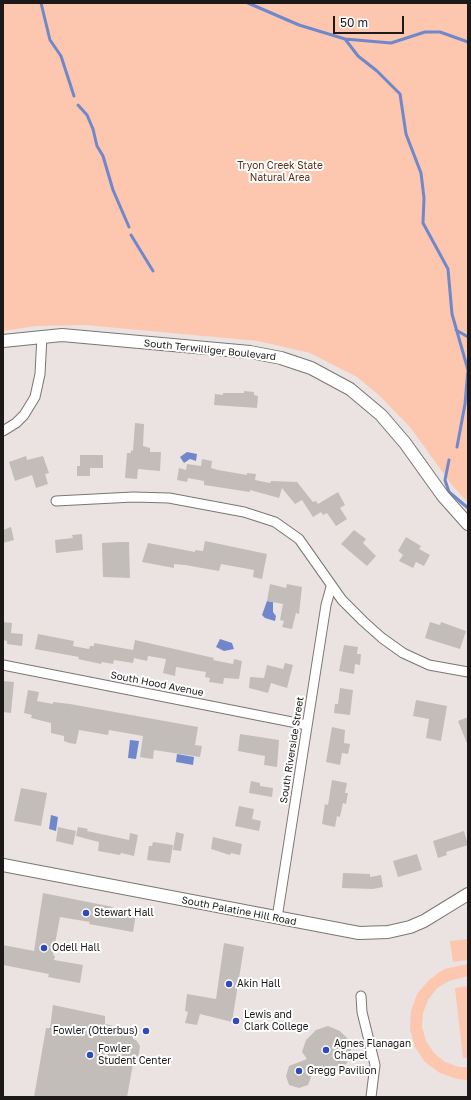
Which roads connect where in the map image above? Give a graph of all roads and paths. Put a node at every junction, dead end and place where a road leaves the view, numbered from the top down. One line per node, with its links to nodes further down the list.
1 (42, 336): 2 (main road, South Terwilliger Boulevard); 3 (street); 5 (main road, South Terwilliger Boulevard)
2 (3, 341)
3 (3, 431)
4 (56, 501): 6 (street)
5 (468, 524)
6 (331, 587): 8 (street); 9 (street, South Riverside Street)
7 (3, 665): 9 (street, South Hood Avenue)
8 (468, 672)
9 (307, 725): 12 (street, South Riverside Street)
10 (3, 865): 12 (main road, South Palatine Hill Road)
11 (468, 894): 12 (main road, South Palatine Hill Road)
12 (277, 918)
13 (361, 996): 14 (street)
14 (371, 1097)

